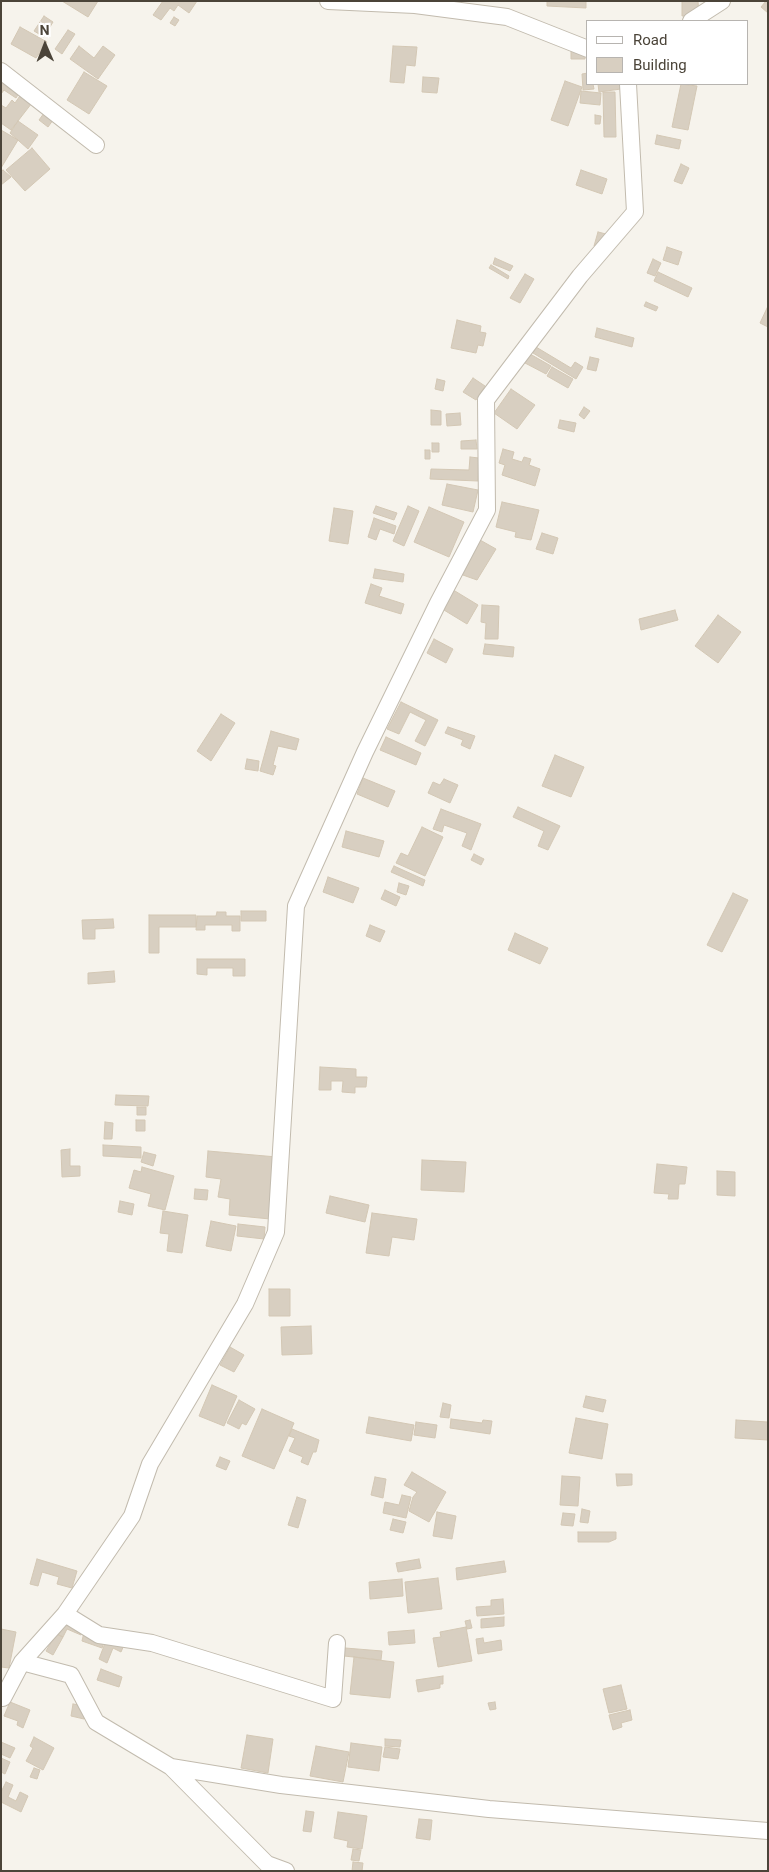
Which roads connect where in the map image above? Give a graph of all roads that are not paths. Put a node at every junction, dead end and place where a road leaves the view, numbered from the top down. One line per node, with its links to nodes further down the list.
1 (328, 1): 4 (street)
2 (722, 1): 3 (street)
3 (693, 20)
4 (586, 48)
5 (1, 71): 7 (street)
6 (628, 85): 8 (street)
7 (96, 144)
8 (65, 1614): 9 (street); 10 (street)
9 (337, 1643)
10 (22, 1662): 11 (street); 12 (street)
11 (2, 1699)
12 (171, 1767): 13 (street); 14 (street)
13 (768, 1831)
14 (286, 1871)

